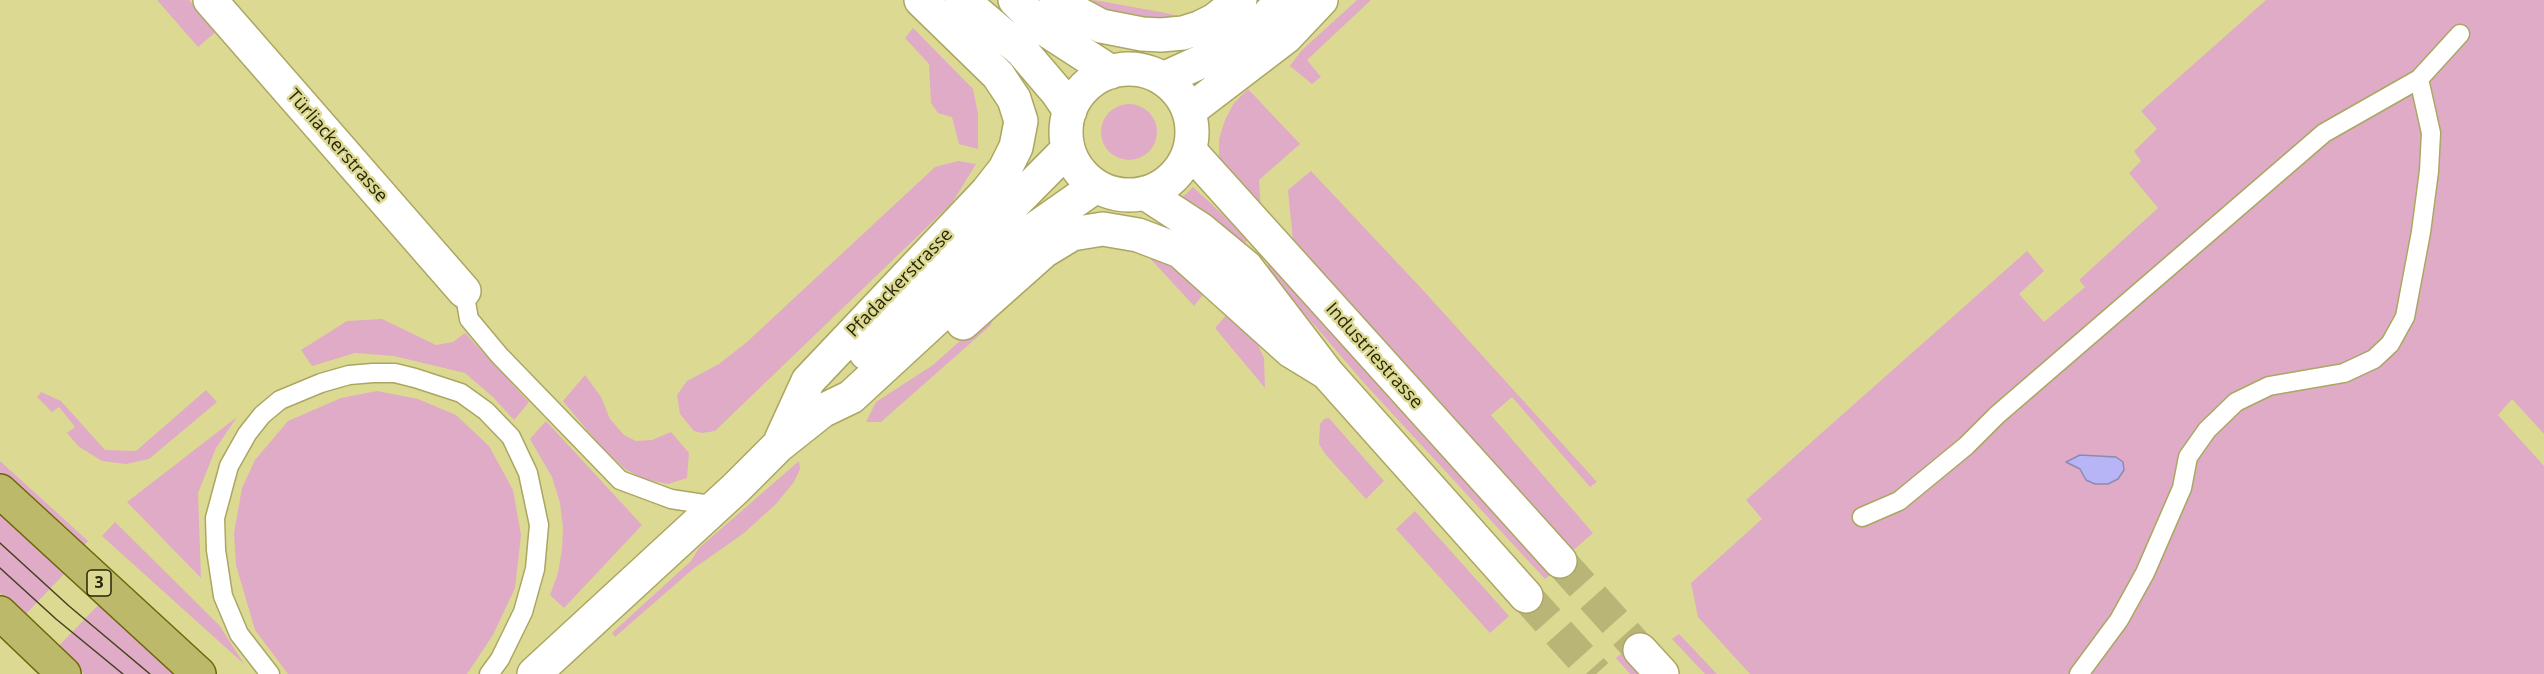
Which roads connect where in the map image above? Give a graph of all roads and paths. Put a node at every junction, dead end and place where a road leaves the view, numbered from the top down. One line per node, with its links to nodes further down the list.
1 (210, 0): 19 (street, Türliackerstrasse)
2 (921, 0): 23 (street, Pfadackerstrasse)
3 (962, 0): 13 (street)
4 (1015, 0): 10 (street)
5 (1056, 0): 6 (street)
6 (1240, 0)
7 (1282, 0): 11 (street)
8 (1321, 0): 14 (street)
9 (2460, 34): 12 (lane)
10 (1111, 72): 11 (street); 13 (street)
11 (1163, 78): 14 (street)
12 (2419, 78): 26 (lane); 37 (lane)
13 (1070, 111): 15 (street)
14 (1189, 111): 16 (street)
15 (1068, 149): 17 (street); 22 (street, Pfadackerstrasse)
16 (1190, 151): 18 (street); 27 (street, Industriestrasse)
17 (1096, 186): 18 (street); 21 (street, Pfadackerstrasse)
18 (1145, 193): 20 (street)
19 (464, 291): 25 (lane)
20 (1327, 373): 21 (street, Pfadackerstrasse); 28 (street)
21 (851, 397): 22 (street, Pfadackerstrasse)
22 (822, 411): 23 (street, Pfadackerstrasse)
23 (778, 446): 25 (street, Pfadackerstrasse)
24 (0, 492): 32 (main road, 3)
25 (717, 506): 35 (street, Pfadackerstrasse)
26 (1862, 517)
27 (1560, 561)
28 (1526, 596)
29 (0, 613): 31 (main road)
30 (1640, 650): 36 (street)
31 (63, 674)
32 (199, 674)
33 (270, 674): 34 (lane)
34 (489, 674)
35 (534, 674)
36 (1662, 674)
37 (2079, 674)

